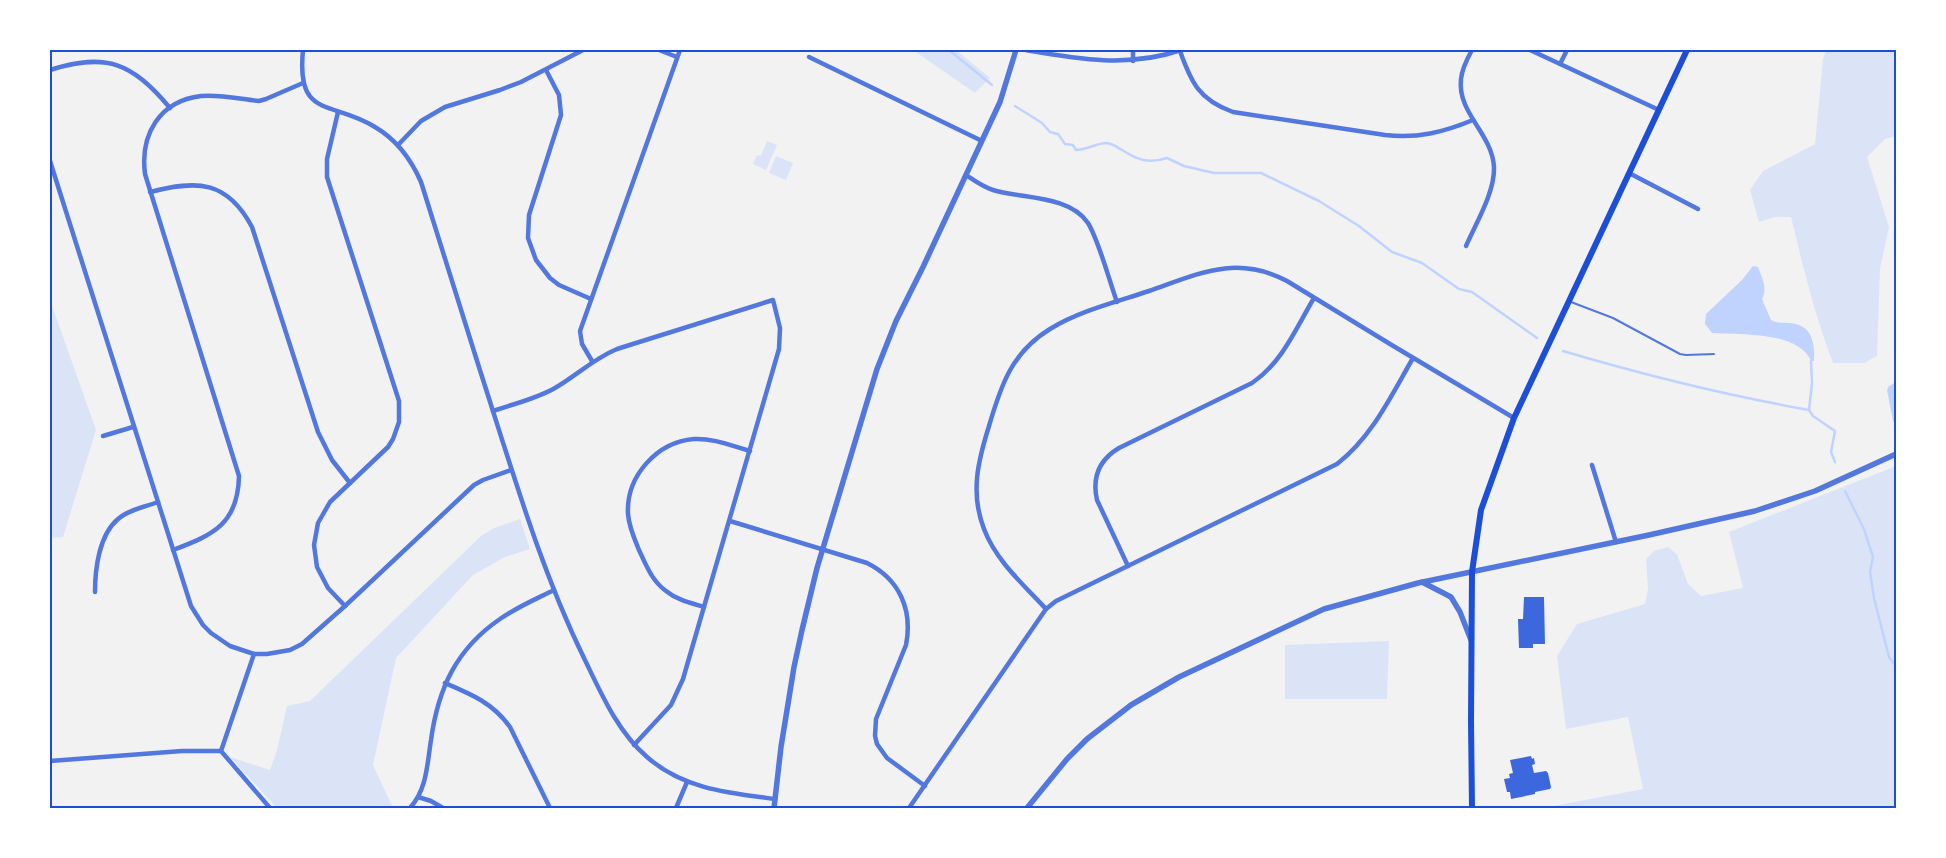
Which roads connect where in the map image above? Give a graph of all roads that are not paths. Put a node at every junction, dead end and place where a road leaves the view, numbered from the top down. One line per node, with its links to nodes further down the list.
1 (304, 50): 19 (street)
2 (583, 50): 18 (street)
3 (659, 50): 14 (street)
4 (680, 50): 14 (street)
5 (1016, 50): 24 (street)
6 (1026, 50): 15 (street)
7 (1133, 50): 15 (street)
8 (1181, 50): 15 (street); 23 (street)
9 (1472, 50): 23 (street)
10 (1530, 50): 16 (street)
11 (1567, 50): 16 (street)
12 (1687, 50): 21 (main road)
13 (809, 56): 24 (street)
14 (677, 57): 33 (street)
15 (1133, 61)
16 (1560, 64): 21 (street)
17 (50, 70): 20 (street)
18 (546, 70): 25 (street); 33 (street)
19 (304, 83): 20 (street); 22 (street)
20 (170, 108): 29 (street)
21 (1659, 110): 27 (main road)
22 (338, 112): 25 (street); 47 (street)
23 (1473, 120): 31 (street)
24 (982, 141): 28 (street)
25 (398, 145): 39 (street)
26 (50, 161): 41 (street)
27 (1629, 173): 30 (street); 34 (main road)
28 (966, 175): 35 (street); 51 (street)
29 (150, 192): 47 (street); 52 (street)
30 (1698, 209)
31 (1466, 246)
32 (1314, 298): 35 (street); 37 (street); 53 (street)
33 (591, 299): 38 (street)
34 (1568, 301): 36 (lane); 40 (main road)
35 (1117, 302): 60 (street)
36 (1714, 354)
37 (1413, 358): 40 (street); 53 (street)
38 (592, 361): 39 (street); 43 (street)
39 (493, 411): 46 (street)
40 (1514, 418): 54 (main road)
41 (133, 427): 42 (street); 48 (street)
42 (103, 436)
43 (750, 451): 49 (street); 59 (street)
44 (1896, 454): 50 (street)
45 (1592, 465): 50 (street)
46 (511, 470): 56 (street); 58 (street)
47 (350, 483): 58 (street)
48 (158, 502): 52 (street); 57 (street)
49 (730, 521): 51 (street); 59 (street)
50 (1616, 542): 54 (street)
51 (823, 549): 68 (street); 70 (street)
52 (173, 550): 62 (street)
53 (1128, 566): 60 (street)
54 (1472, 572): 55 (street); 61 (main road)
55 (1422, 582): 61 (street); 78 (street)
56 (554, 590): 63 (street); 64 (street)
57 (95, 592)
58 (345, 606): 62 (street)
59 (704, 607): 64 (street)
60 (1046, 609): 68 (street)
61 (1472, 641): 79 (main road)
62 (254, 654): 65 (street)
63 (445, 683): 69 (street); 74 (street)
64 (634, 745): 67 (street)
65 (220, 751): 66 (street); 71 (street)
66 (50, 761)
67 (687, 782): 70 (street); 75 (street)
68 (925, 786): 77 (street)
69 (418, 797): 72 (street); 73 (street)
70 (775, 799): 76 (street)
71 (270, 808)
72 (410, 808)
73 (443, 808)
74 (550, 808)
75 (676, 808)
76 (774, 808)
77 (910, 808)
78 (1027, 808)
79 (1472, 808)

